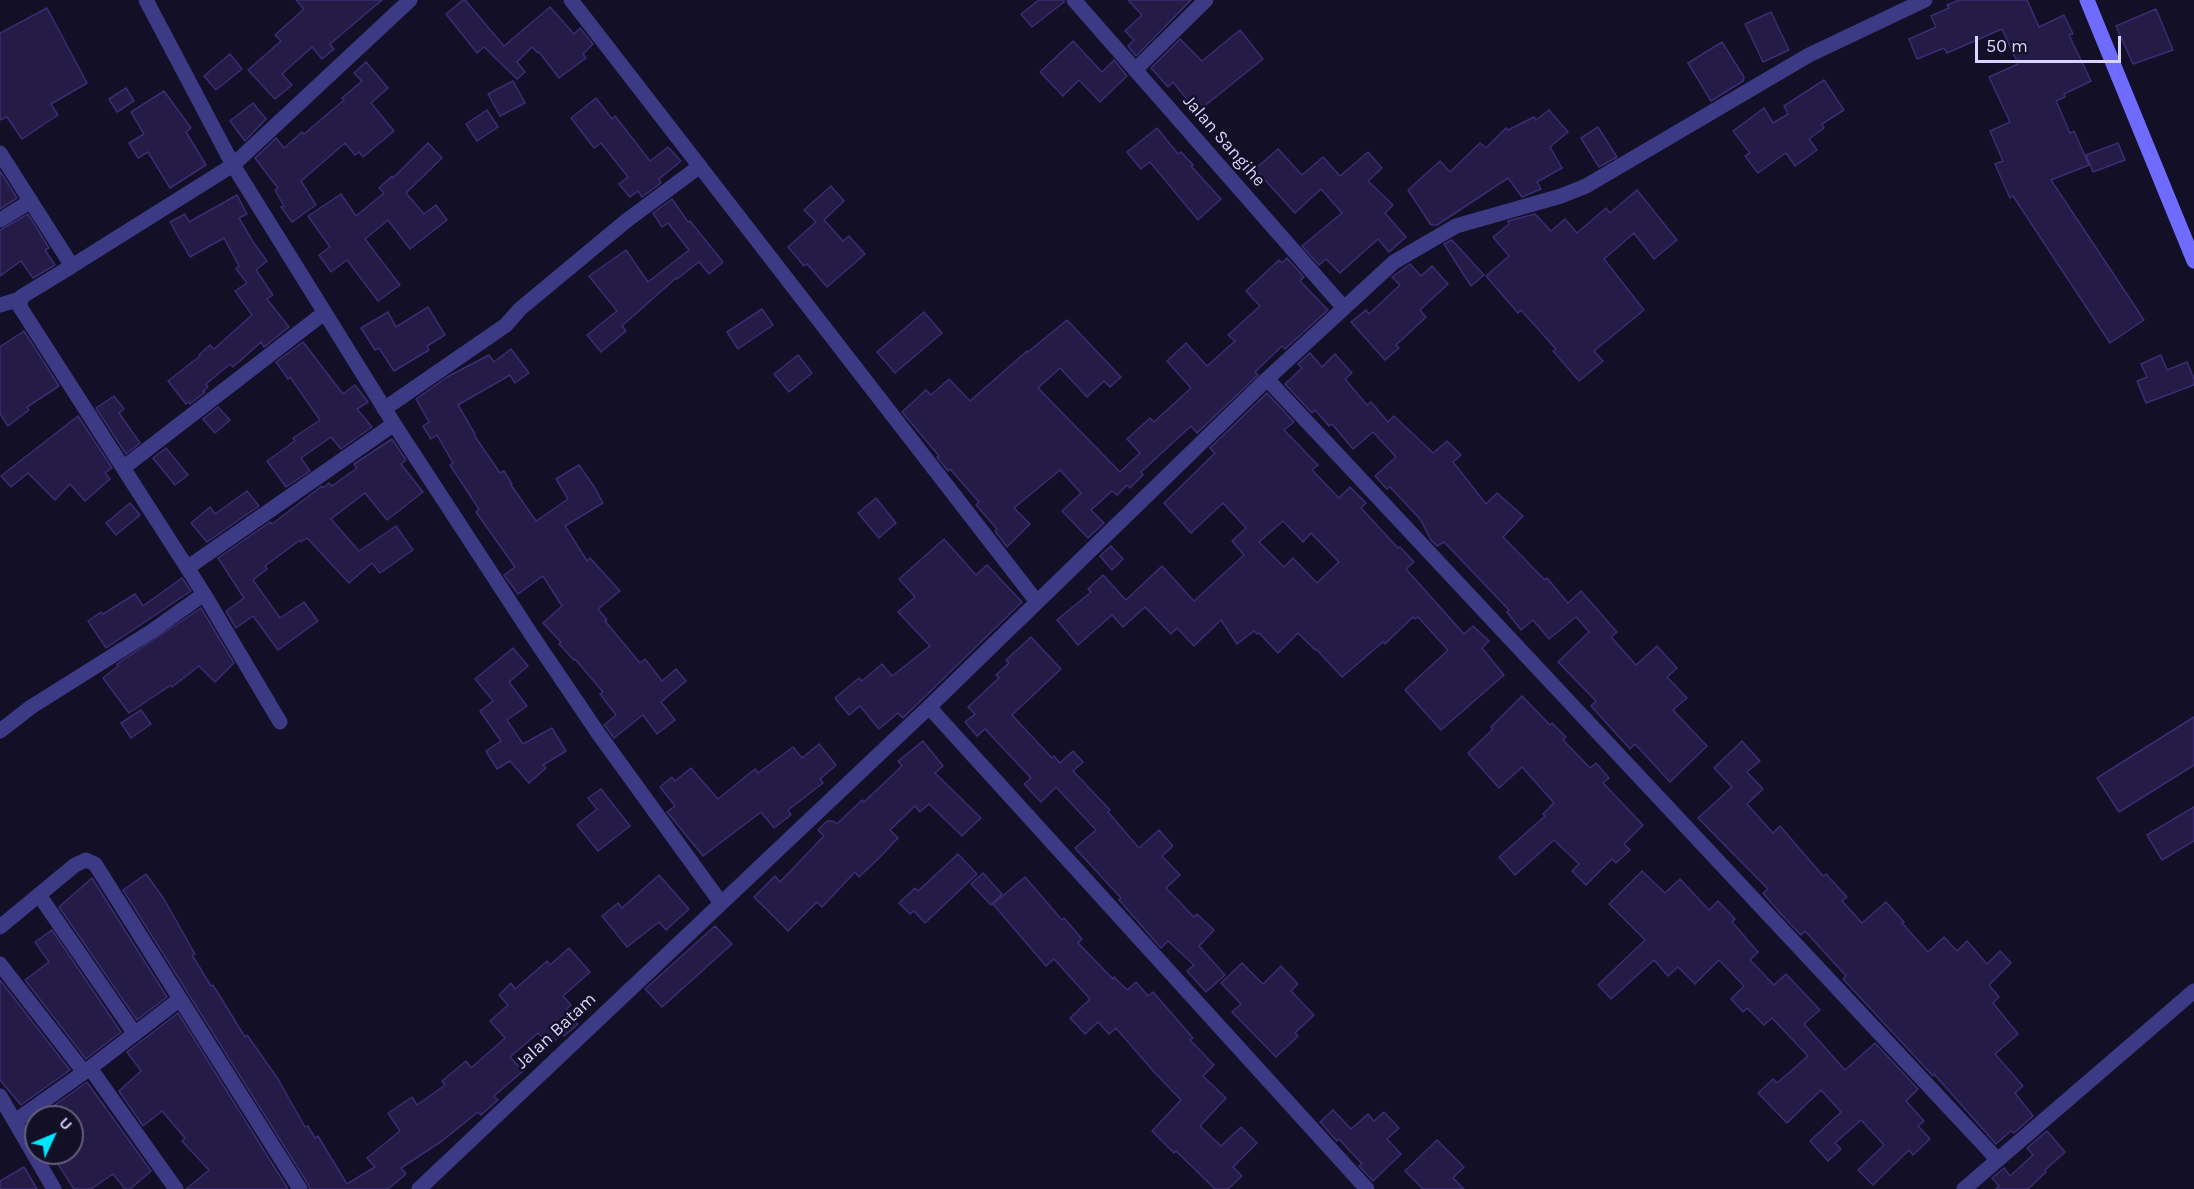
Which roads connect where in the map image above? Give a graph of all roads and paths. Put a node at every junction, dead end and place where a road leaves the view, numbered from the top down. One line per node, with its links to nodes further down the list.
1 (146, 0): 10 (street)
2 (410, 0): 10 (street)
3 (571, 0): 11 (street)
4 (1074, 0): 8 (street, Jalan Sangihe)
5 (1206, 0): 8 (street)
6 (1926, 0): 18 (street, Jalan Batam)
7 (2087, 0): 14 (main road)
8 (1135, 70): 18 (street, Jalan Sangihe)
9 (0, 153): 12 (street)
10 (233, 165): 15 (street); 19 (street)
11 (700, 166): 21 (street); 26 (street)
12 (31, 201): 13 (street); 15 (street)
13 (0, 220)
14 (2194, 261)
15 (72, 266): 16 (street)
16 (20, 298): 17 (street); 23 (street)
17 (0, 305)
18 (1344, 308): 20 (street, Jalan Batam)
19 (324, 313): 21 (street); 23 (street)
20 (1267, 379): 26 (street, Jalan Batam); 40 (street)
21 (384, 409): 22 (street)
22 (394, 424): 24 (street); 31 (street)
23 (123, 468): 24 (street)
24 (187, 568): 25 (street)
25 (204, 594): 28 (street); 29 (street)
26 (1037, 602): 27 (street, Jalan Batam)
27 (929, 707): 31 (street, Jalan Batam); 45 (street)
28 (280, 722)
29 (0, 731)
30 (39, 895): 32 (street); 35 (street); 36 (street)
31 (721, 903): 44 (street, Jalan Batam)
32 (0, 927)
33 (0, 963): 37 (street)
34 (2194, 991): 40 (street)
35 (180, 999): 36 (street); 43 (street)
36 (135, 1034): 37 (street)
37 (87, 1070): 39 (street); 42 (street)
38 (0, 1096): 39 (street)
39 (15, 1121): 41 (street)
40 (1996, 1159): 46 (street)
41 (54, 1189)
42 (174, 1189)
43 (300, 1189)
44 (419, 1189)
45 (1367, 1189)
46 (1964, 1189)

